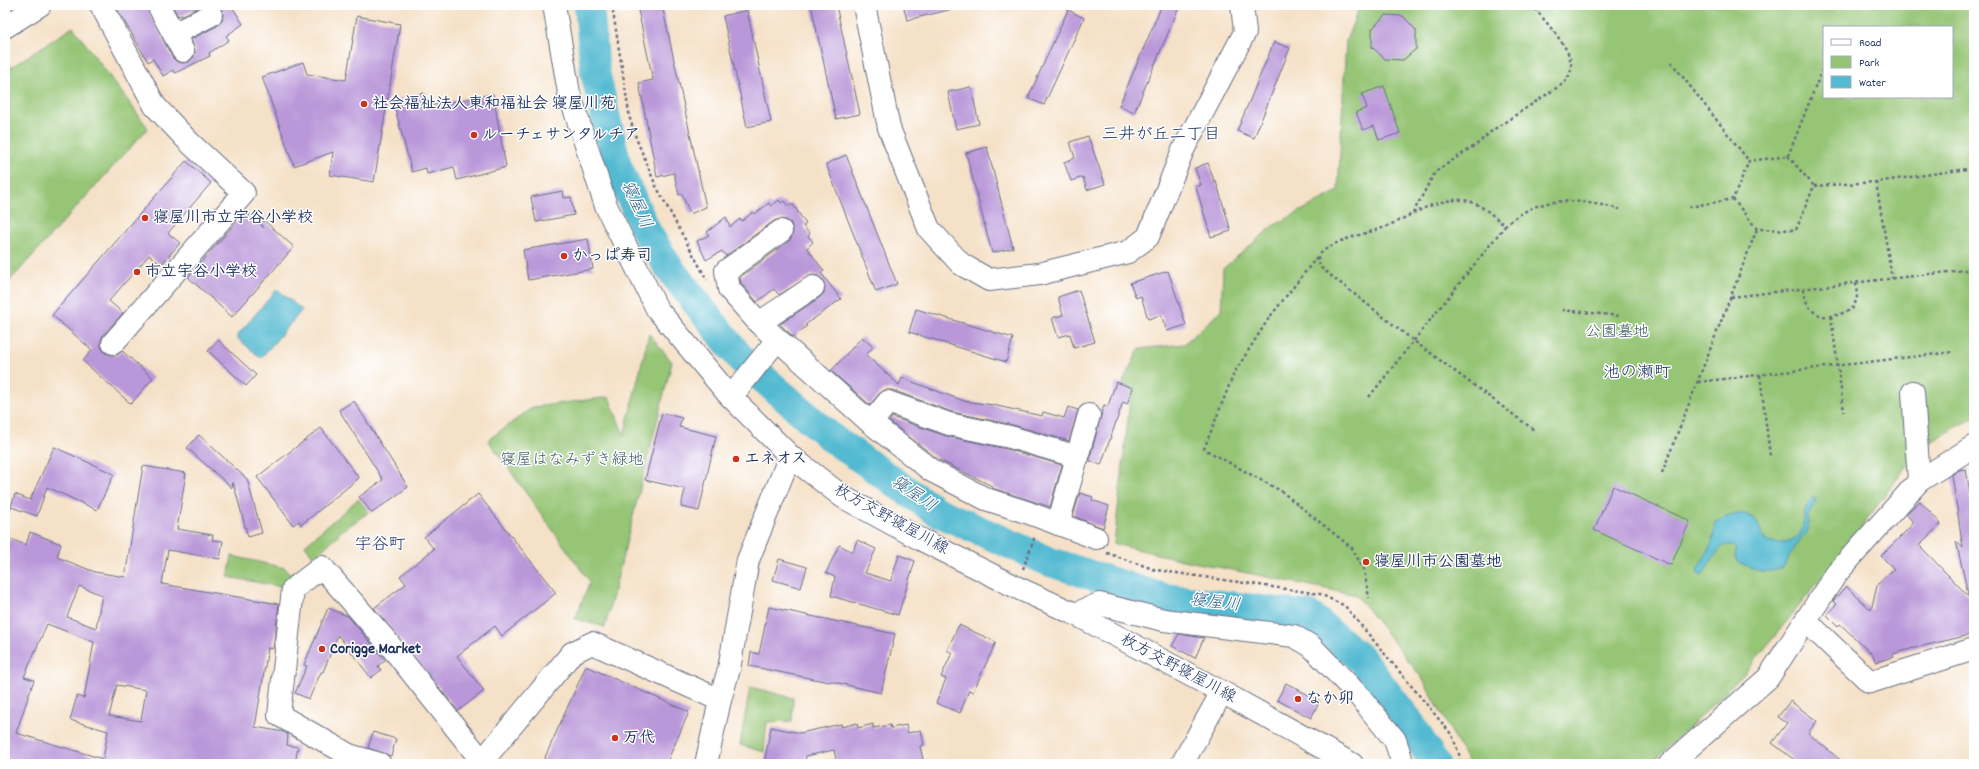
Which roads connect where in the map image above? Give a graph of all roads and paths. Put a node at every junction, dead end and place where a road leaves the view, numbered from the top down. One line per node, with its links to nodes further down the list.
1 (40, 5): 9 (street)
2 (101, 5): 36 (street)
3 (158, 5): 8 (street)
4 (554, 5): 43 (street, 枚方交野寝屋川線)
5 (864, 5): 6 (street)
6 (1242, 5)
7 (1532, 5): 20 (path)
8 (211, 15)
9 (5, 27)
10 (1671, 62): 13 (path)
11 (1823, 68): 12 (path)
12 (1788, 156): 13 (path); 16 (path)
13 (1749, 161): 17 (path)
14 (1974, 168): 15 (path)
15 (1876, 182): 16 (path); 26 (path)
16 (1814, 186): 22 (path)
17 (1733, 199): 18 (path); 22 (path)
18 (1689, 207)
19 (1620, 209): 21 (path)
20 (1412, 214): 21 (path); 24 (path)
21 (1505, 226): 35 (path)
22 (1757, 229): 30 (path)
23 (781, 230): 34 (street)
24 (1318, 257): 35 (path); 60 (path)
25 (1974, 268): 26 (path)
26 (1892, 278): 27 (path)
27 (1856, 282): 29 (path); 33 (path)
28 (813, 287): 34 (street)
29 (1803, 288): 30 (path); 33 (path)
30 (1731, 297): 41 (path)
31 (1562, 310): 32 (path)
32 (1621, 316)
33 (1831, 316): 39 (path)
34 (759, 323): 37 (street)
35 (1414, 341): 44 (path); 48 (path)
36 (113, 343)
37 (771, 347): 43 (street); 47 (street)
38 (1953, 352): 39 (path)
39 (1838, 364): 40 (path); 45 (path)
40 (1760, 375): 41 (path); 52 (path)
41 (1698, 382): 54 (path)
42 (1913, 392): 55 (street)
43 (730, 397): 51 (street, 枚方交野寝屋川線)
44 (1369, 397)
45 (1844, 412)
46 (1089, 415): 53 (street)
47 (871, 423): 53 (street); 56 (street)
48 (1534, 430)
49 (1974, 446): 50 (street); 55 (street)
50 (1974, 450)
51 (790, 456): 61 (street, 枚方交野寝屋川線); 65 (street)
52 (1770, 456)
53 (1078, 457): 56 (street)
54 (1662, 473)
55 (1919, 481): 62 (street)
56 (1058, 524): 58 (street)
57 (1037, 530): 59 (path)
58 (1096, 538)
59 (1022, 572)
60 (1369, 598)
61 (1075, 614): 64 (street, 枚方交野寝屋川線); 71 (street)
62 (1806, 621): 63 (street); 72 (street)
63 (1974, 648)
64 (1222, 692): 69 (street); 70 (street, 枚方交野寝屋川線)
65 (720, 700): 66 (street); 68 (street)
66 (481, 762): 67 (street)
67 (380, 764)
68 (706, 764)
69 (1182, 764)
70 (1352, 764)
71 (1401, 764)
72 (1670, 764)

